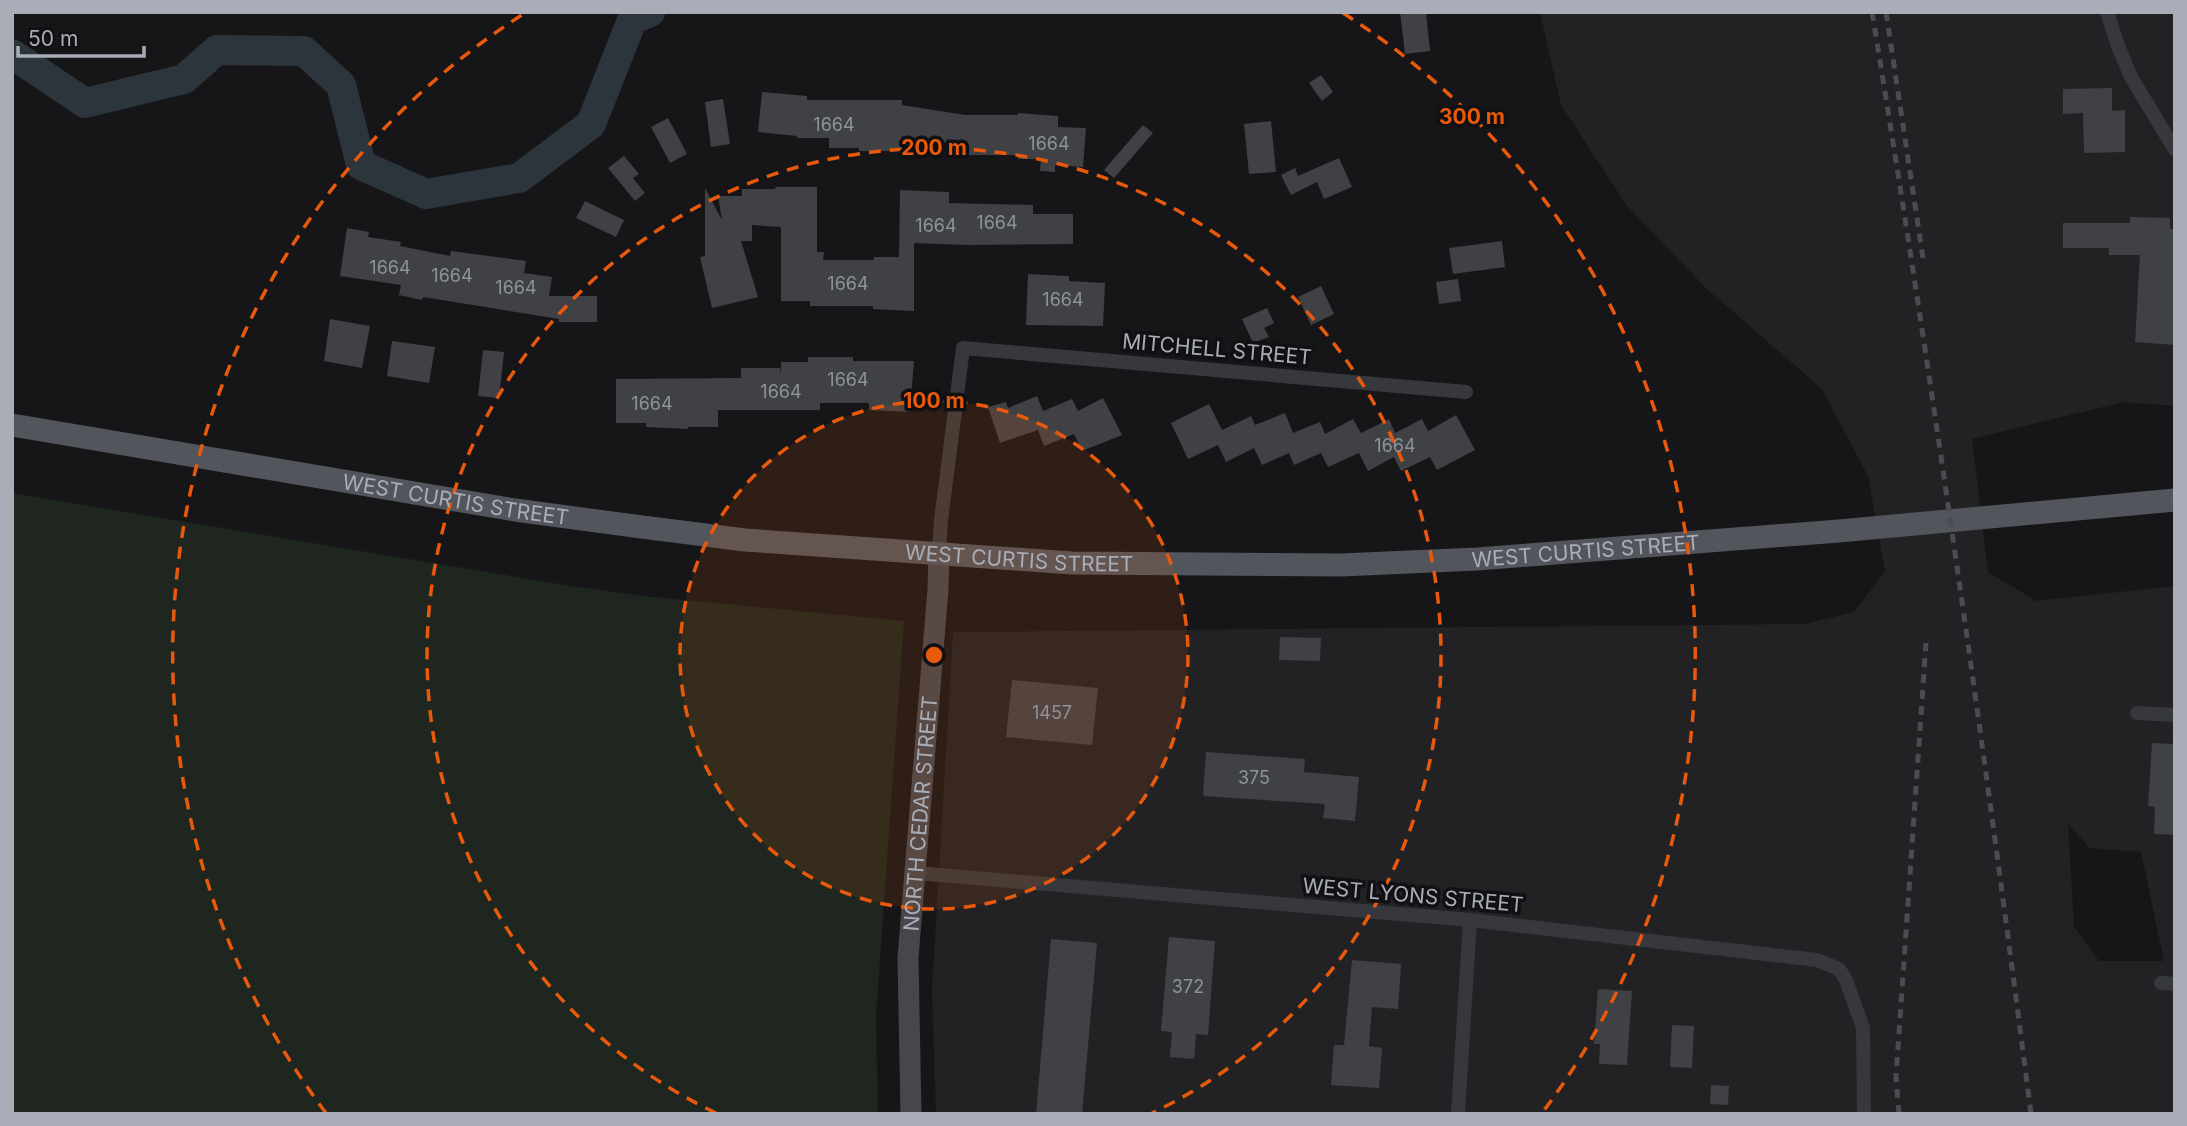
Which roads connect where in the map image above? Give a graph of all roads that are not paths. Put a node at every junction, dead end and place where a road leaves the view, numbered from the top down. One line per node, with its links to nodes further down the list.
1 (2107, 12): 2 (street)
2 (2175, 150)
3 (963, 348): 4 (street, MITCHELL STREET); 7 (street, NORTH CEDAR STREET)
4 (1466, 392)
5 (12, 425): 7 (main road, WEST CURTIS STREET)
6 (2175, 500): 7 (main road, WEST CURTIS STREET)
7 (939, 552): 10 (street, NORTH CEDAR STREET)
8 (2137, 713): 9 (street)
9 (2175, 715)
10 (916, 873): 11 (street, WEST LYONS STREET); 12 (street, NORTH CEDAR STREET)
11 (1470, 920): 13 (street); 14 (street, WEST LYONS STREET)
12 (911, 1114)
13 (1458, 1114)
14 (1864, 1114)

